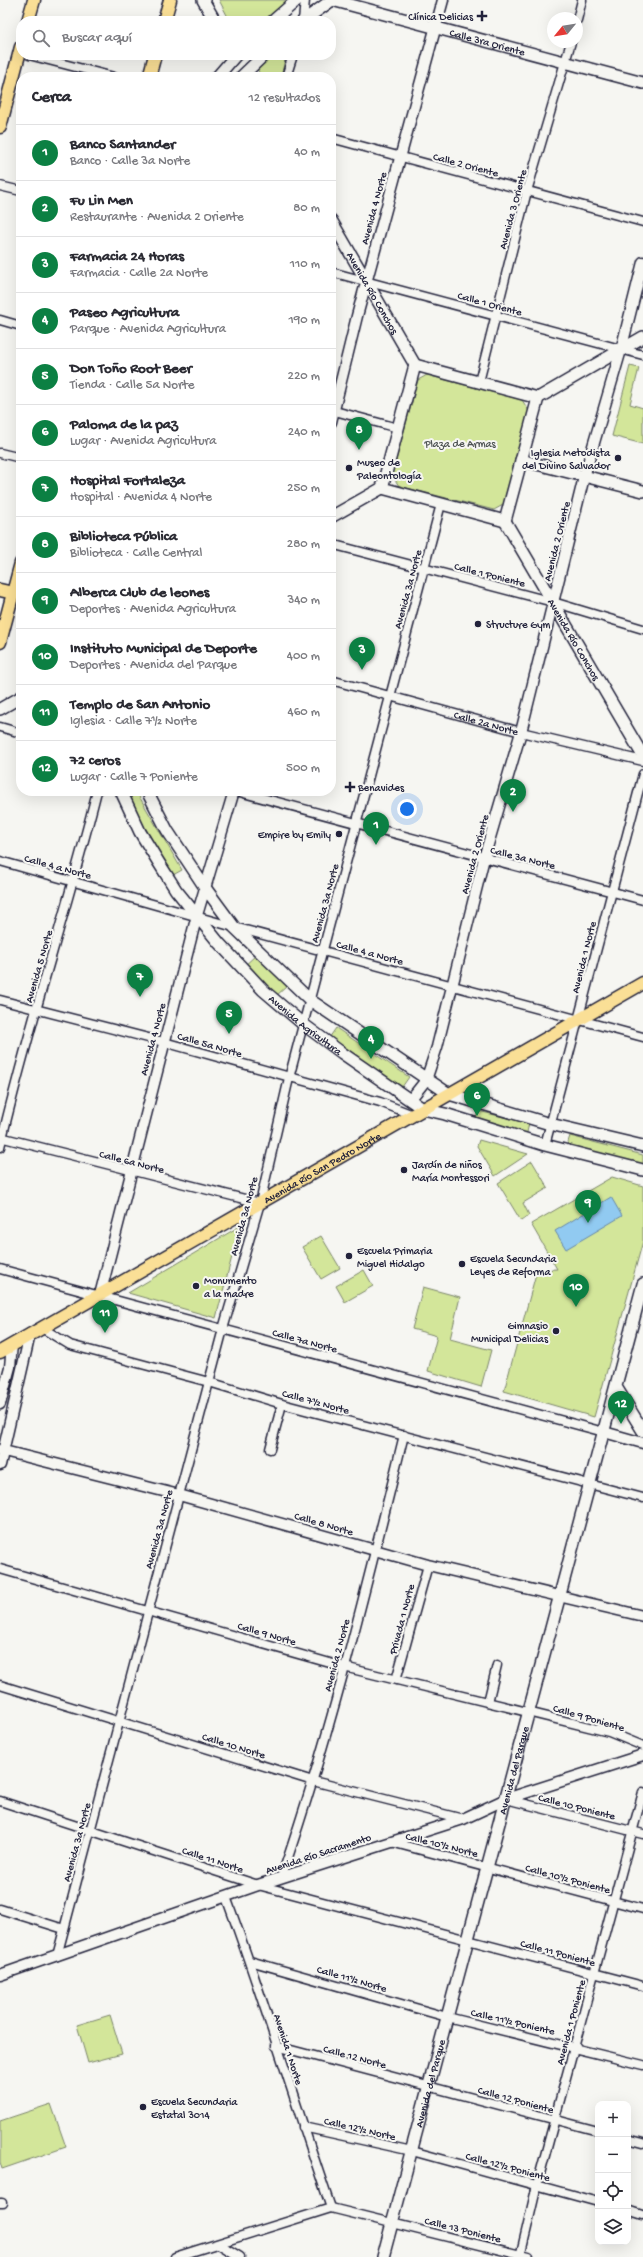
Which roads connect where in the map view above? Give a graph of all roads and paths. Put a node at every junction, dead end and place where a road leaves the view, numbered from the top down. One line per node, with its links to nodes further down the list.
1 (34, 0): 10 (main road)
2 (170, 0): 11 (main road)
3 (203, 0): 12 (main road)
4 (297, 0): 13 (main road)
5 (305, 0): 14 (street)
6 (332, 0): 15 (main road); 16 (main road, Calle 3ra Oriente)
7 (443, 0): 16 (street, Avenida 4 Norte)
8 (582, 0): 9 (street)
9 (579, 12)
10 (29, 16)
11 (165, 16)
12 (212, 16)
13 (279, 16)
14 (303, 16)
15 (310, 16)
16 (436, 28): 25 (main road, Calle 3ra Oriente); 37 (street, Avenida 4 Norte)
17 (570, 48): 25 (street, Avenida 3 Oriente)
18 (21, 60): 26 (main road)
19 (52, 60): 27 (street)
20 (154, 60): 28 (main road)
21 (232, 60): 29 (main road)
22 (238, 60): 30 (main road)
23 (259, 60): 31 (main road)
24 (291, 60): 32 (street)
25 (566, 62): 34 (main road, Calle 3ra Oriente); 40 (street, Avenida 3 Oriente)
26 (17, 72)
27 (96, 72)
28 (150, 72)
29 (222, 72)
30 (244, 72)
31 (248, 72)
32 (288, 72)
33 (16, 75): 35 (main road)
34 (643, 83)
35 (0, 127)
36 (336, 139): 37 (street, Calle 2 Oriente)
37 (399, 157): 40 (street, Calle 2 Oriente); 45 (street, Avenida 4 Norte)
38 (0, 186): 39 (street)
39 (16, 190)
40 (527, 191): 41 (street, Calle 2 Oriente); 46 (street, Avenida 3 Oriente)
41 (643, 222)
42 (336, 229): 45 (main road, Avenida Río Conchos)
43 (643, 262): 50 (street, Avenida 2 Oriente)
44 (336, 273): 45 (street, Calle 1 Oriente)
45 (366, 281): 46 (street, Calle 1 Oriente); 52 (main road, Avenida Río Conchos); 54 (street, Avenida 4 Norte)
46 (496, 315): 50 (street, Calle 1 Oriente); 53 (street, Avenida 3 Oriente)
47 (0, 320): 48 (street)
48 (16, 325)
49 (643, 337): 50 (main road)
50 (621, 350): 51 (street, Calle 1 Oriente); 55 (main road); 61 (street, Avenida 2 Oriente)
51 (643, 355)
52 (415, 365): 53 (main road); 57 (main road)
53 (479, 382): 55 (main road)
54 (336, 396)
55 (538, 398): 60 (main road)
56 (336, 412): 57 (street)
57 (398, 428): 62 (main road)
58 (0, 453): 59 (street)
59 (16, 457)
60 (522, 460): 61 (main road); 66 (main road)
61 (584, 476): 63 (main road); 72 (street, Avenida 2 Oriente)
62 (382, 488): 64 (main road); 65 (main road)
63 (643, 492)
64 (441, 504): 66 (main road); 68 (street, Avenida 3a Norte)
65 (336, 515)
66 (505, 522): 72 (main road, Avenida Río Conchos)
67 (336, 545): 68 (street, Calle 1 Poniente)
68 (424, 568): 72 (street, Calle 1 Poniente); 76 (street, Avenida 3a Norte)
69 (0, 590): 70 (main road)
70 (16, 594)
71 (16, 597): 74 (main road)
72 (553, 602): 73 (street, Calle 1 Poniente); 81 (street, Avenida 2 Oriente); 82 (main road, Avenida Río Conchos)
73 (643, 629)
74 (0, 642)
75 (336, 681): 76 (street, Calle 2a Norte)
76 (390, 696): 81 (street, Calle 2a Norte); 90 (street, Avenida 3a Norte)
77 (16, 700): 78 (main road)
78 (0, 709)
79 (0, 728): 80 (street)
80 (16, 732)
81 (521, 732): 83 (street, Calle 2a Norte); 91 (street, Avenida 2 Oriente)
82 (643, 756)
83 (643, 760)
84 (643, 774): 95 (street, Avenida 1 Norte)
85 (96, 796): 93 (street, Avenida 5 Norte)
86 (123, 796): 97 (main road, Avenida Agricultura)
87 (150, 796): 94 (main road, Avenida Agricultura)
88 (234, 796): 94 (street, Avenida 4 Norte)
89 (253, 796): 90 (street, Calle 3a Norte)
90 (356, 824): 91 (street, Calle 3a Norte); 99 (street, Avenida 3a Norte)
91 (484, 858): 95 (street, Calle 3a Norte); 101 (street, Avenida 2 Oriente)
92 (0, 861): 93 (street, Calle 4 a Norte)
93 (74, 882): 97 (street, Calle 4 a Norte); 104 (street, Avenida 5 Norte)
94 (206, 889): 97 (street, Avenida 4 Norte); 98 (main road, Avenida Agricultura)
95 (612, 891): 96 (street, Calle 3a Norte); 105 (street, Avenida 1 Norte)
96 (643, 900)
97 (197, 915): 98 (street, Calle 4 a Norte); 106 (main road, Avenida Agricultura); 108 (street, Avenida 4 Norte)
98 (234, 927): 99 (street, Calle 4 a Norte); 103 (main road, Avenida Agricultura)
99 (323, 951): 101 (street, Calle 4 a Norte); 103 (street, Avenida 3a Norte)
100 (643, 983): 105 (main road, Avenida Río San Pedro Norte)
101 (453, 986): 105 (street, Calle 4 a Norte); 110 (street, Avenida 2 Oriente)
102 (0, 1000): 104 (street, Calle 5a Norte)
103 (310, 1000): 106 (street, Avenida 3a Norte); 110 (main road, Avenida Agricultura)
104 (36, 1010): 108 (street, Calle 5a Norte); 115 (street, Avenida 5 Norte)
105 (578, 1020): 107 (street, Calle 4 a Norte); 111 (main road, Avenida Río San Pedro Norte); 114 (street, Avenida 1 Norte)
106 (303, 1024): 109 (street, Avenida 3a Norte); 112 (main road, Avenida Agricultura)
107 (643, 1037)
108 (164, 1042): 109 (street, Calle 5a Norte); 120 (street, Avenida 4 Norte)
109 (289, 1078): 113 (street, Calle 5a Norte); 121 (street, Avenida 3a Norte)
110 (426, 1080): 111 (main road, Avenida Agricultura); 112 (street, Avenida 2 Oriente)
111 (449, 1094): 113 (main road, Avenida Río San Pedro Norte); 114 (main road, Avenida Agricultura)
112 (410, 1100): 113 (main road, Avenida Agricultura)
113 (418, 1112): 116 (main road, Avenida Agricultura); 121 (main road, Avenida Río San Pedro Norte)
114 (550, 1124): 116 (street, Avenida 1 Norte); 117 (main road, Avenida Agricultura)
115 (1, 1138): 118 (street, Avenida 5 Norte); 120 (street, Calle 6a Norte)
116 (545, 1145): 119 (main road, Avenida Agricultura)
117 (643, 1146)
118 (0, 1147)
119 (643, 1170)
120 (129, 1172): 121 (street, Calle 6a Norte); 124 (street, Avenida 4 Norte)
121 (260, 1203): 124 (main road, Avenida Río San Pedro Norte); 126 (street, Avenida 3a Norte)
122 (0, 1269): 124 (street, Calle 7a Norte)
123 (643, 1284): 131 (main road, Avenida del Parque)
124 (100, 1295): 125 (main road, Avenida Río San Pedro Norte); 126 (street, Calle 7a Norte)
125 (42, 1328): 127 (main road, Avenida Río San Pedro Norte); 130 (street, Calle 7½ Norte)
126 (223, 1329): 130 (street, Avenida 3a Norte); 135 (street, Calle 7a Norte)
127 (30, 1334): 128 (main road, Avenida Río San Pedro Norte); 138 (street)
128 (12, 1345): 129 (main road, Avenida Río San Pedro Norte); 132 (street)
129 (0, 1352)
130 (209, 1382): 133 (street, Calle 7½ Norte); 142 (street, Avenida 3a Norte)
131 (616, 1387): 134 (main road); 135 (main road, Avenida del Parque)
132 (0, 1404)
133 (282, 1404): 136 (street, Calle 7½ Norte); 139 (street)
134 (643, 1431)
135 (604, 1432): 137 (street); 141 (main road, Avenida del Parque)
136 (404, 1435): 141 (street, Calle 7½ Norte); 144 (street, Avenida 2 Norte)
137 (643, 1443)
138 (2, 1450): 140 (street); 142 (street, Calle 8 Norte)
139 (270, 1450)
140 (0, 1464)
141 (590, 1484): 143 (street, Calle 7½ Norte); 147 (main road, Avenida del Parque)
142 (179, 1495): 144 (street, Calle 8 Norte); 148 (street, Avenida 3a Norte)
143 (643, 1498)
144 (376, 1550): 145 (street, Calle 8 Norte); 151 (street, Avenida 2 Norte)
145 (428, 1564): 147 (street, Calle 8 Norte); 152 (street, Privada 1 Norte)
146 (0, 1569): 148 (street, Calle 9 Norte)
147 (560, 1595): 149 (street, Calle 8 Norte); 155 (main road, Avenida del Parque)
148 (148, 1610): 151 (street, Calle 9 Norte); 156 (street, Avenida 3a Norte)
149 (643, 1616)
150 (497, 1664): 154 (street)
151 (344, 1667): 152 (street, Calle 9 Norte); 159 (street, Avenida 2 Norte)
152 (396, 1680): 154 (street, Calle 9 Norte)
153 (0, 1685): 156 (street, Calle 10 Norte)
154 (488, 1702): 155 (street, Calle 9 Norte)
155 (529, 1712): 157 (street, Calle 9 Poniente); 161 (main road, Avenida del Parque)
156 (119, 1721): 159 (street, Calle 10 Norte); 164 (street, Avenida 3a Norte)
157 (643, 1746)
158 (643, 1755): 161 (street, Avenida Río Sacramento)
159 (313, 1781): 163 (street, Calle 10 Norte); 169 (street, Avenida 2 Norte)
160 (643, 1792): 165 (street, Avenida 1 Poniente)
161 (506, 1799): 163 (street, Avenida Río Sacramento); 165 (street, Calle 10 Poniente); 168 (main road, Avenida del Parque)
162 (0, 1801): 164 (street, Calle 11 Norte)
163 (463, 1819): 167 (street, Avenida Río Sacramento)
164 (90, 1831): 170 (street, Calle 11 Norte); 175 (street, Avenida 3a Norte)
165 (632, 1831): 166 (street, Calle 10 Poniente); 172 (street, Avenida 1 Poniente)
166 (643, 1834)
167 (391, 1842): 168 (street, Calle 10½ Norte); 169 (street, Avenida Río Sacramento)
168 (487, 1867): 172 (street, Calle 10½ Poniente); 176 (main road, Avenida del Parque)
169 (281, 1878): 170 (street, Avenida Río Sacramento)
170 (258, 1885): 171 (street, Avenida Río Sacramento); 176 (street, Calle 11 Norte)
171 (226, 1896): 177 (street, Avenida Río Sacramento); 178 (street, Avenida 1 Norte)
172 (614, 1902): 173 (street, Calle 10½ Poniente); 179 (street, Avenida 1 Poniente)
173 (643, 1909)
174 (0, 1910): 175 (street)
175 (64, 1929): 177 (street, Avenida 3a Norte)
176 (468, 1940): 179 (street, Calle 11 Poniente); 182 (main road, Avenida del Parque)
177 (57, 1956): 180 (street, Avenida Río Sacramento)
178 (250, 1961): 182 (street, Calle 11½ Norte); 183 (street, Avenida 1 Norte)
179 (594, 1973): 181 (street, Calle 11 Poniente); 184 (street, Avenida 1 Poniente)
180 (0, 1975)
181 (643, 1986)
182 (447, 2017): 184 (street, Calle 11½ Poniente); 186 (main road, Avenida del Parque)
183 (276, 2046): 186 (street, Calle 12 Norte); 188 (street, Avenida 1 Norte)
184 (575, 2047): 185 (street, Calle 11½ Poniente); 187 (street, Avenida 1 Poniente)
185 (643, 2065)
186 (429, 2087): 187 (street, Calle 12 Poniente); 192 (main road, Avenida del Parque)
187 (555, 2120): 189 (street, Calle 12 Poniente); 193 (street, Avenida 1 Poniente)
188 (303, 2126): 192 (street, Calle 12½ Norte); 195 (street, Avenida 1 Norte)
189 (595, 2131)
190 (631, 2140): 191 (street)
191 (643, 2143)
192 (412, 2151): 193 (street, Calle 12½ Poniente); 198 (main road, Avenida del Parque)
193 (537, 2186): 194 (street, Calle 12½ Poniente); 200 (street, Avenida 1 Poniente)
194 (595, 2201)
195 (331, 2208): 198 (street, Calle 13 Poniente); 199 (street)
196 (631, 2211): 197 (street)
197 (643, 2215)
198 (392, 2224): 200 (street, Calle 13 Poniente); 203 (main road, Avenida del Parque)
199 (219, 2244): 201 (street); 202 (street)
200 (523, 2256)
201 (176, 2257)
202 (240, 2257)
203 (383, 2257)

